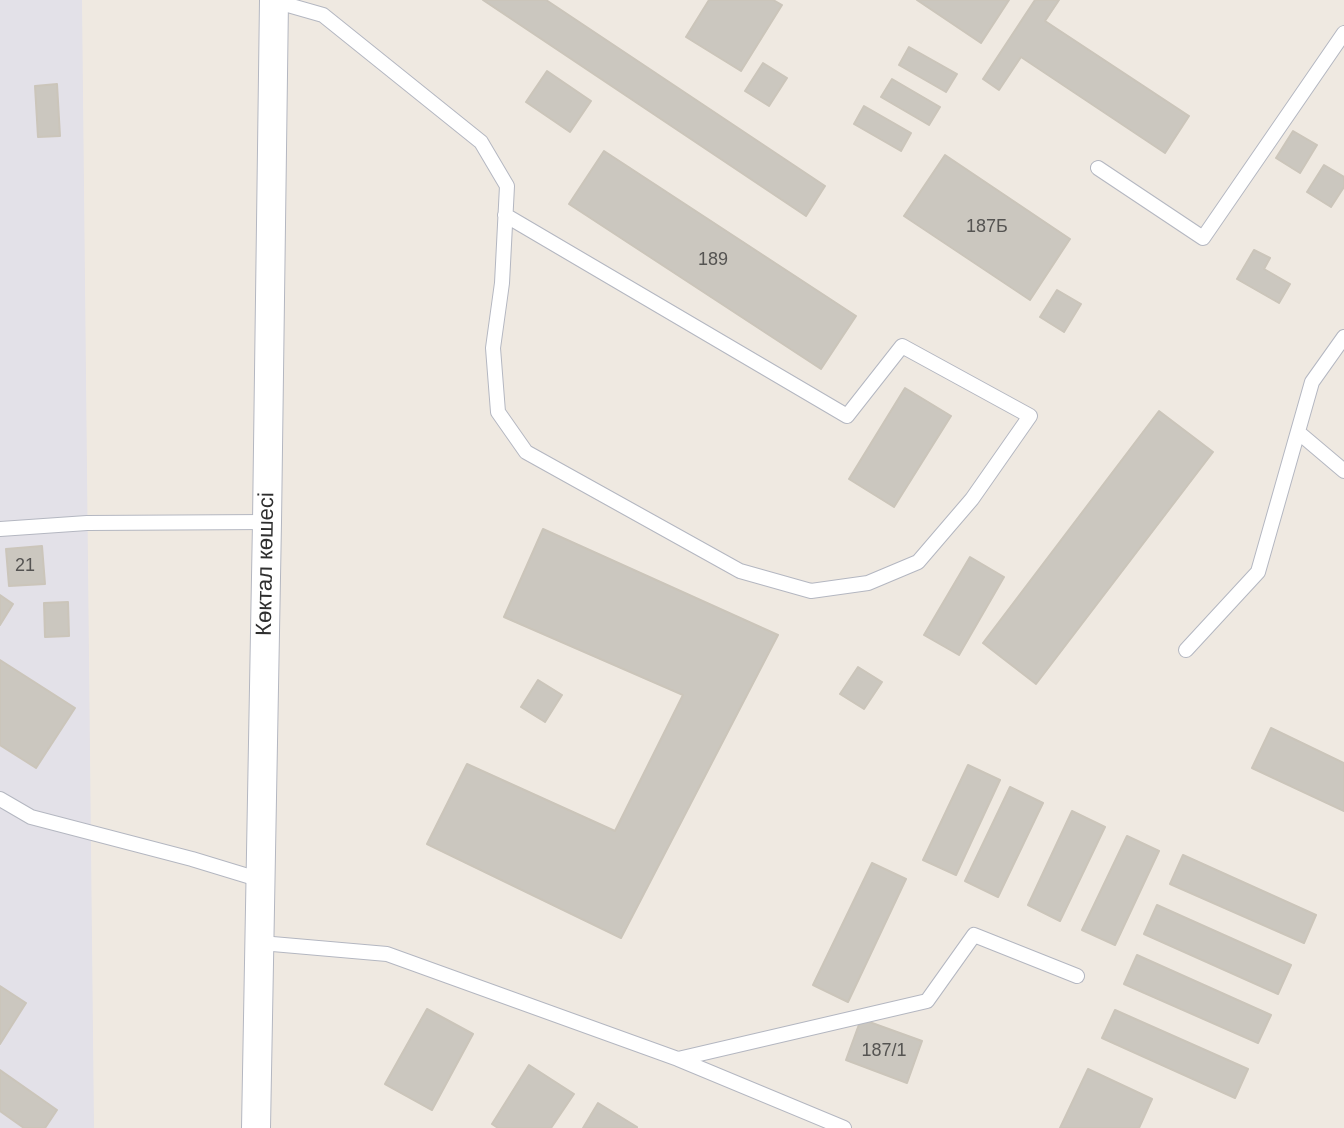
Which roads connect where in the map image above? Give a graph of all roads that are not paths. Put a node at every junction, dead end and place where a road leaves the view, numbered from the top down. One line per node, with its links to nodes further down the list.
1 (274, 1): 4 (lane); 8 (street, Көктал көшесі)
2 (1344, 33): 3 (lane)
3 (1098, 168)
4 (505, 215): 4 (lane)
5 (1344, 337): 6 (lane)
6 (1298, 432): 7 (lane); 10 (lane)
7 (1344, 471)
8 (267, 522): 9 (lane); 12 (street, Көктал көшесі)
9 (0, 529)
10 (1186, 650)
11 (0, 799): 12 (lane)
12 (261, 880): 13 (street, Көктал көшесі)
13 (261, 943): 15 (lane); 16 (street, Көктал көшесі)
14 (1077, 976): 15 (lane)
15 (678, 1059): 17 (lane)
16 (256, 1128)
17 (844, 1128)

